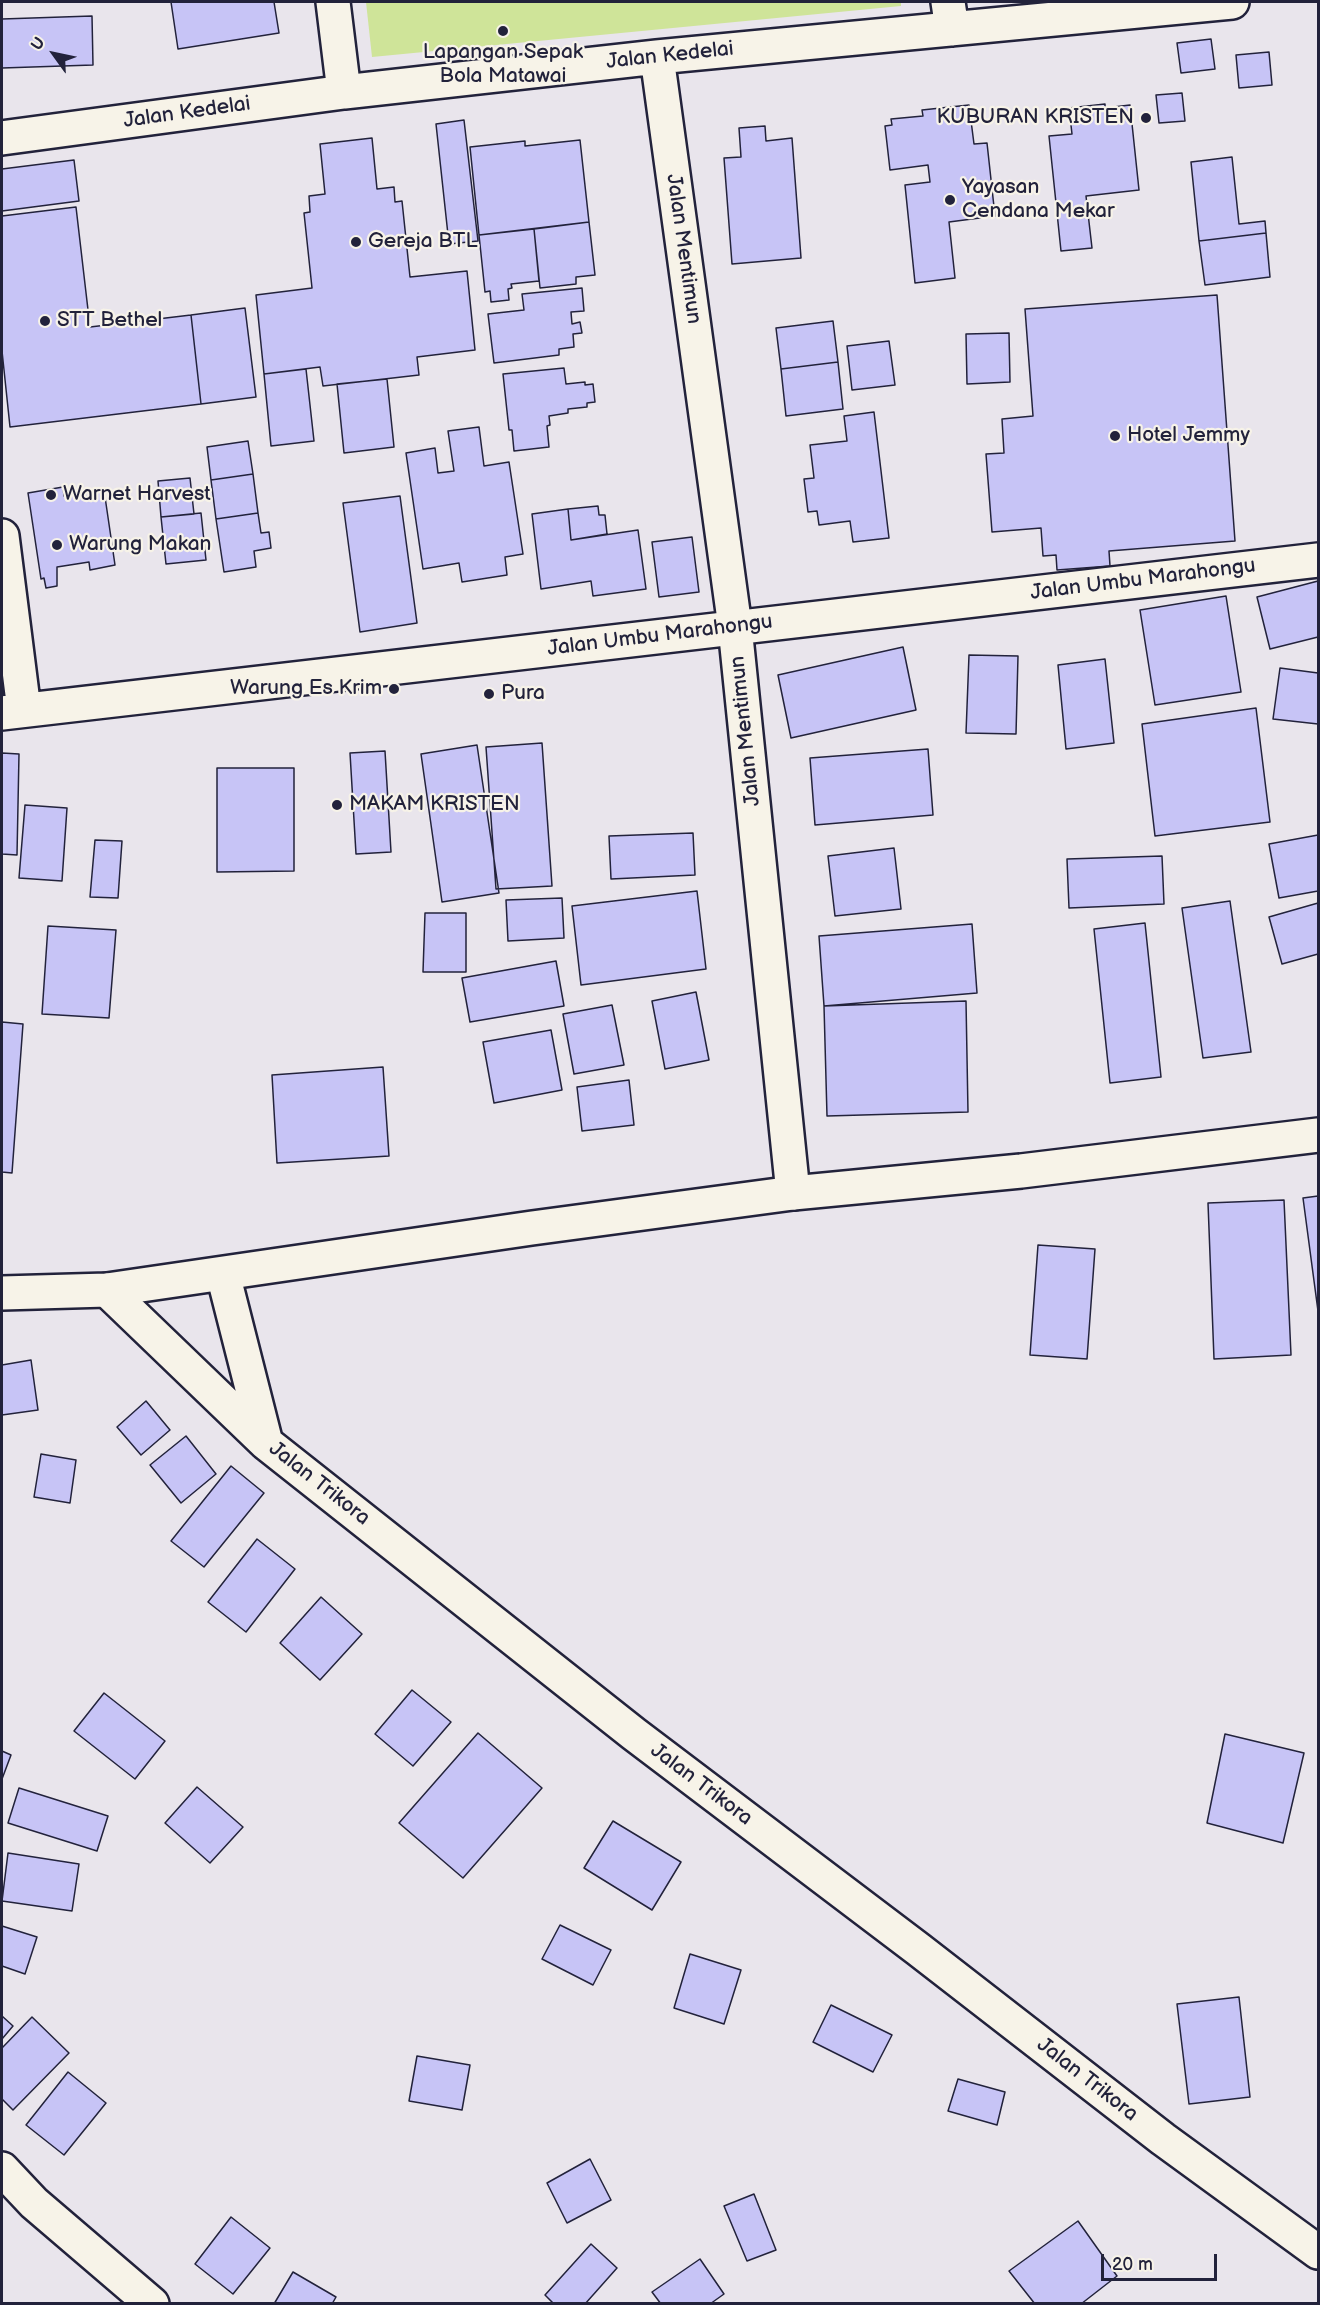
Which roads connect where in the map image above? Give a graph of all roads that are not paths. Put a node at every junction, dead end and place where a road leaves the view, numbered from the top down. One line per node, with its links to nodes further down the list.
1 (333, 2): 5 (street)
2 (1232, 2): 3 (street, Jalan Kedelai)
3 (950, 15): 4 (street, Jalan Kedelai)
4 (657, 57): 5 (street, Jalan Kedelai); 9 (street, Jalan Mentimun)
5 (344, 92): 6 (street, Jalan Kedelai)
6 (2, 138)
7 (2, 536): 10 (street)
8 (1318, 560): 9 (street, Jalan Umbu Marahongu)
9 (735, 627): 10 (street, Jalan Umbu Marahongu); 12 (street, Jalan Mentimun)
10 (13, 712)
11 (1318, 1136): 12 (street)
12 (793, 1193): 13 (street)
13 (223, 1274): 14 (street); 16 (street)
14 (107, 1290): 15 (street); 16 (street, Jalan Trikora)
15 (2, 1293)
16 (266, 1443): 18 (street, Jalan Trikora)
17 (2, 2169): 19 (street)
18 (1318, 2252)
19 (152, 2304)

